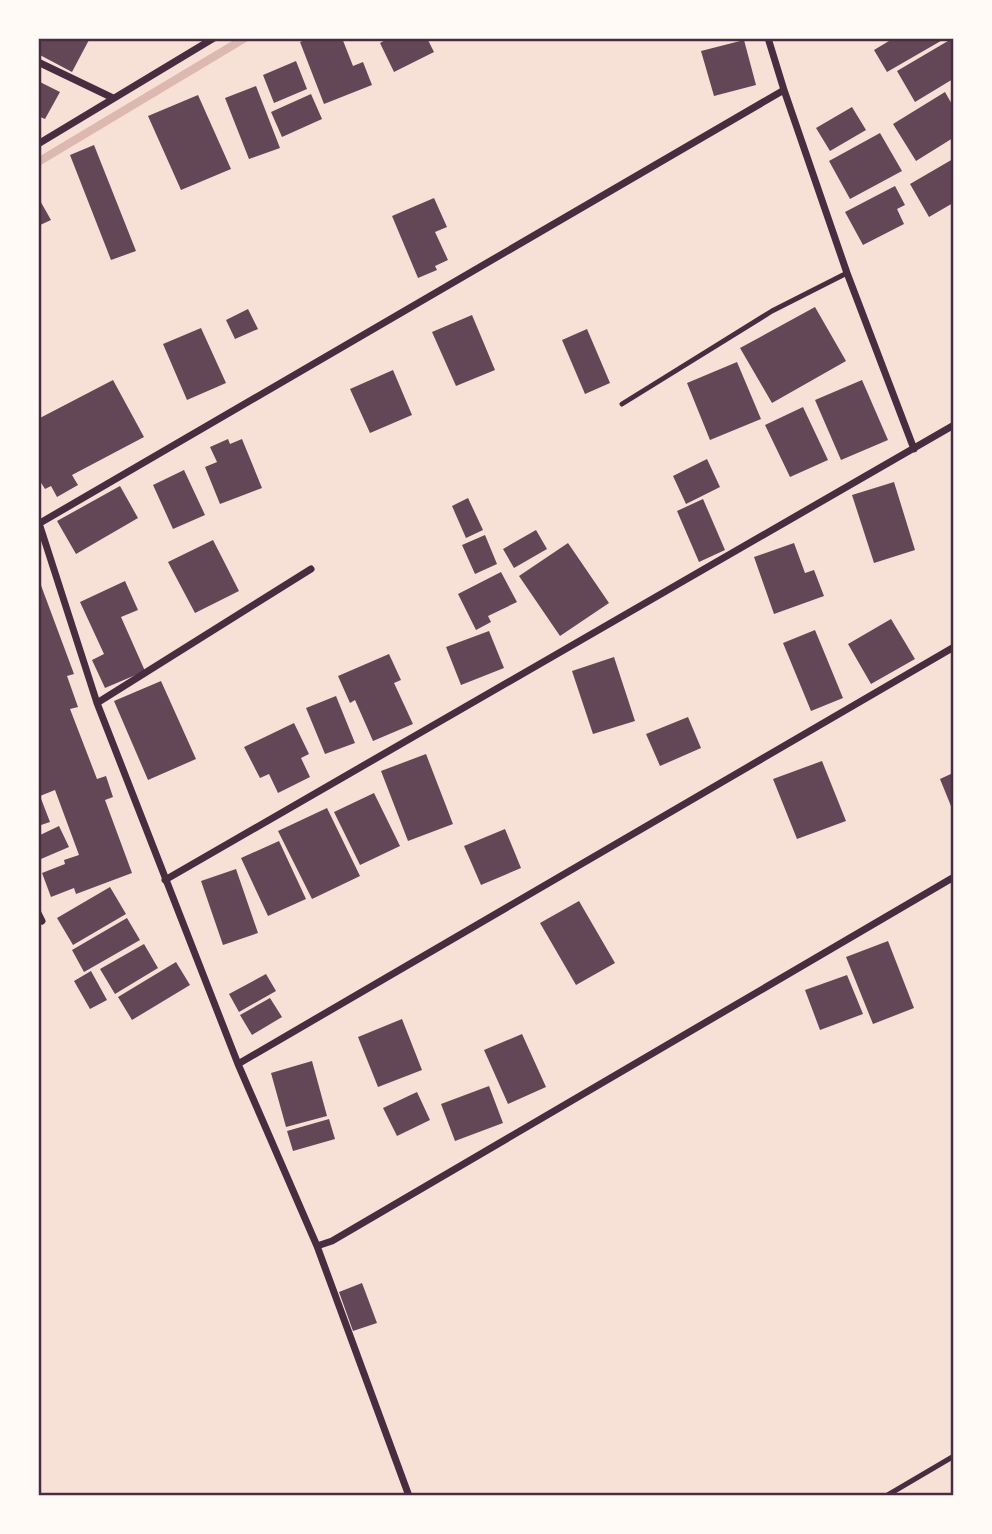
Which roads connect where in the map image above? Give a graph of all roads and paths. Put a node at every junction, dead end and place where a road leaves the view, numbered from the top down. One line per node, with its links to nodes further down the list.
1 (214, 38): 5 (street)
2 (768, 38): 4 (street)
3 (38, 62): 5 (street)
4 (783, 90): 7 (street); 11 (street)
5 (113, 99): 6 (street)
6 (38, 144)
7 (847, 273): 8 (lane); 10 (street)
8 (622, 404)
9 (954, 425): 10 (street)
10 (914, 449): 16 (street)
11 (39, 522): 14 (street)
12 (311, 569): 14 (street)
13 (954, 647): 17 (street)
14 (97, 703): 16 (street)
15 (954, 877): 18 (street)
16 (165, 880): 17 (street)
17 (238, 1064): 18 (street)
18 (317, 1246): 20 (street)
19 (954, 1456): 21 (lane)
20 (409, 1496)
21 (886, 1496)

